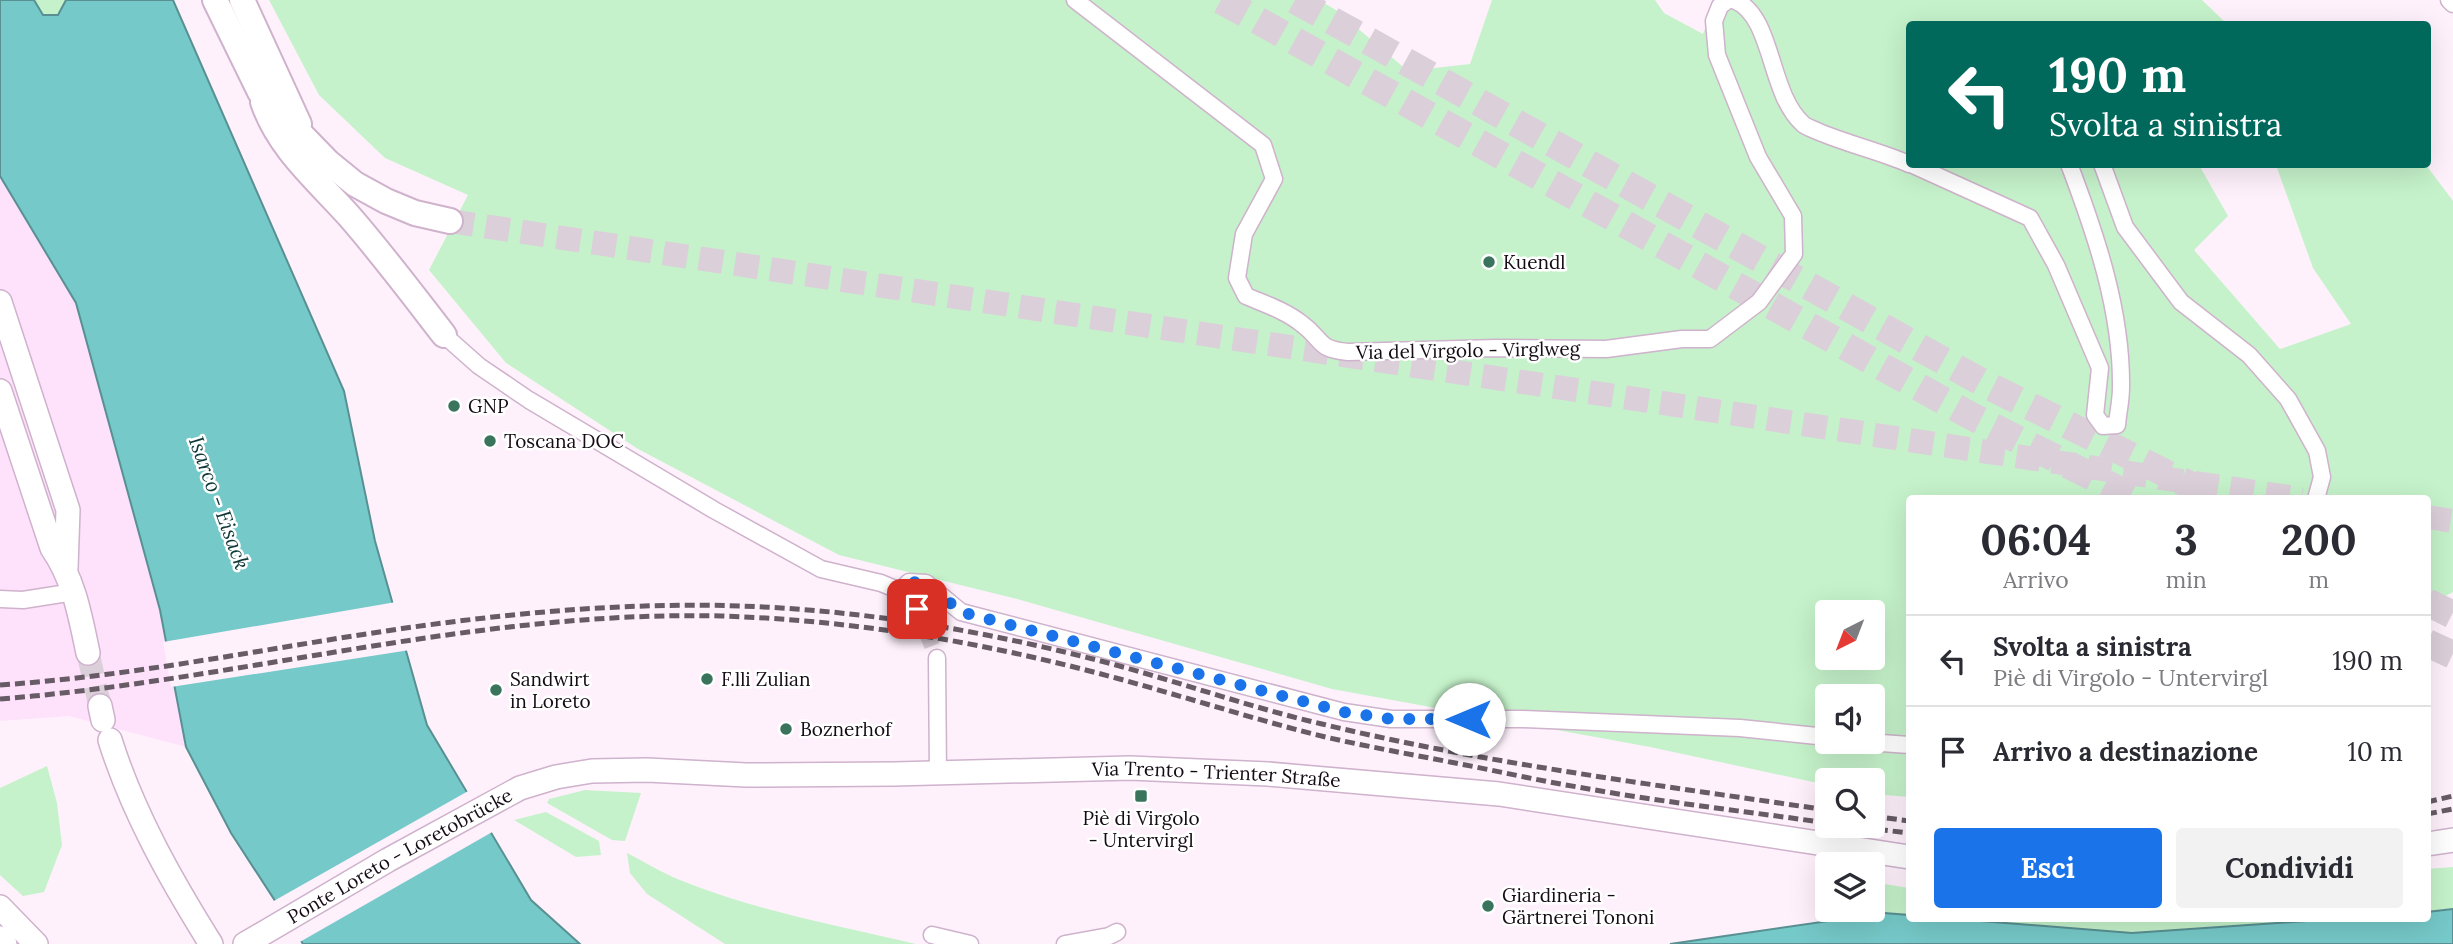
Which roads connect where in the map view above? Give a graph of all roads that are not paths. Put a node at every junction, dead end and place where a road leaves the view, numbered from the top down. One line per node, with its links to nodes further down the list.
1 (215, 0): 8 (main road)
2 (242, 0): 9 (main road)
3 (1075, 0): 4 (street, Via del Virgolo - Virglweg)
4 (1728, 0)
5 (1734, 0): 10 (street)
6 (2449, 0): 7 (street)
7 (2453, 4)
8 (260, 92): 9 (main road); 16 (main road)
9 (305, 137): 14 (main road)
10 (1906, 163)
11 (1919, 168): 12 (street)
12 (2070, 168)
13 (2103, 168): 18 (street)
14 (450, 221)
15 (0, 302): 19 (street)
16 (444, 335): 20 (street)
17 (0, 391): 19 (street)
18 (2317, 495)
19 (66, 568): 21 (street)
20 (900, 591): 23 (street); 27 (street)
21 (74, 592): 22 (street); 24 (street)
22 (0, 599)
23 (917, 609)
24 (88, 653)
25 (937, 658): 30 (street)
26 (105, 722): 41 (street)
27 (1815, 736)
28 (1885, 743): 29 (street)
29 (1906, 744)
30 (938, 774): 31 (street, Via Trento - Trienter Straße); 34 (street, Via Trento - Trienter Straße)
31 (510, 793): 42 (street, Ponte Loreto - Loretobrücke)
32 (2453, 840): 33 (street)
33 (2431, 843)
34 (1906, 858)
35 (0, 907): 40 (street)
36 (1117, 932): 44 (street)
37 (932, 935): 43 (street)
38 (0, 938): 39 (street)
39 (5, 944)
40 (36, 944)
41 (211, 944)
42 (245, 944)
43 (970, 944)
44 (1065, 944)

